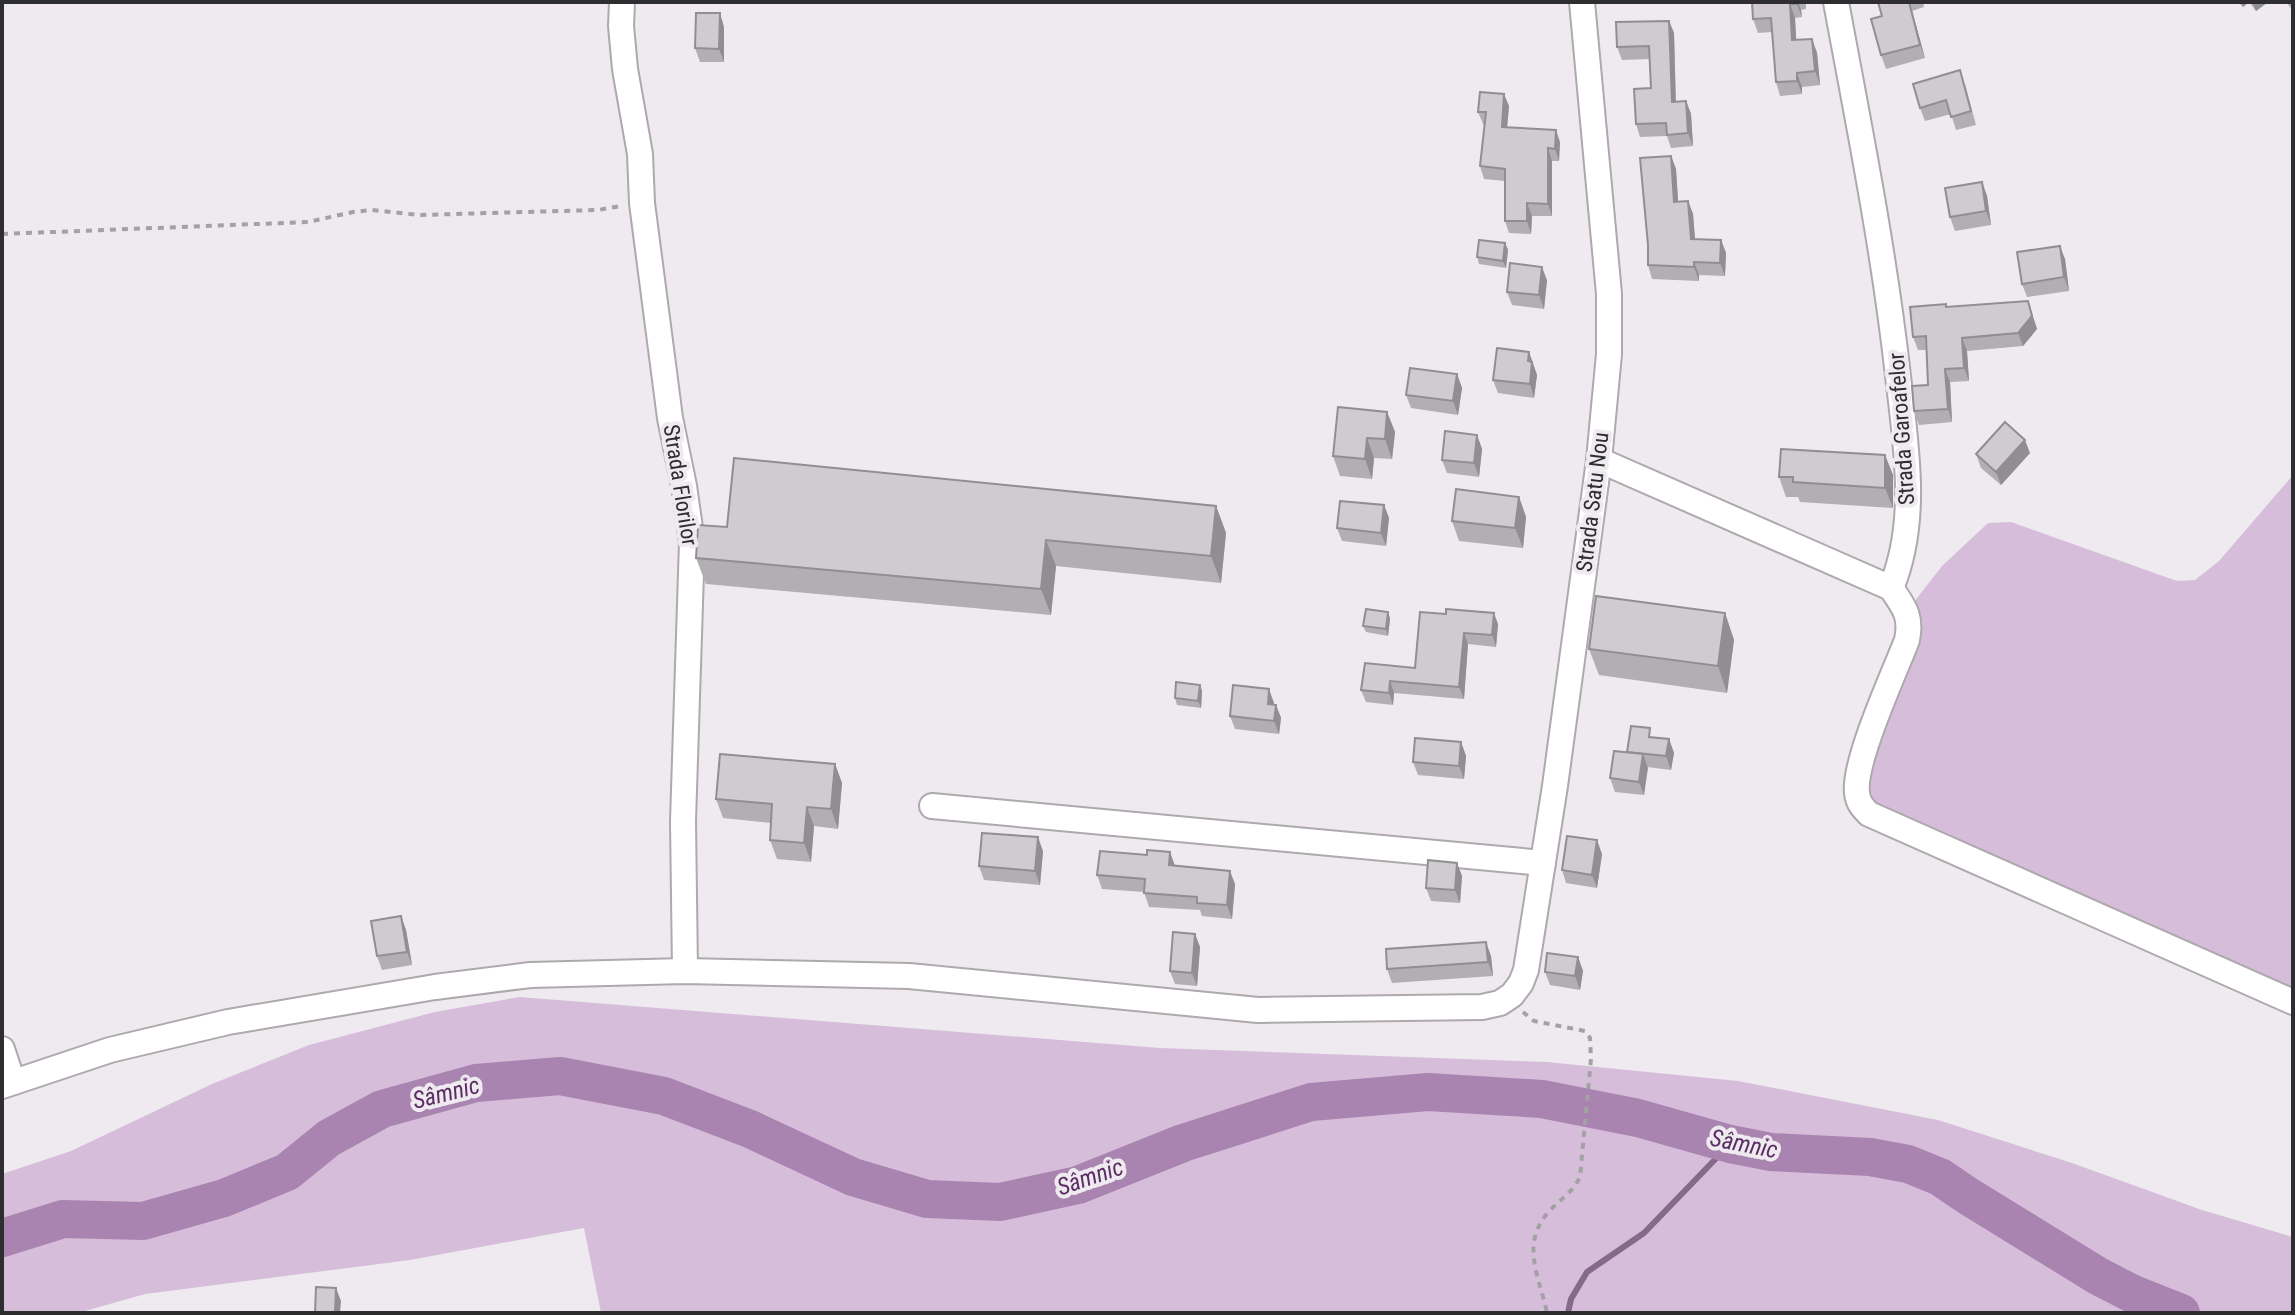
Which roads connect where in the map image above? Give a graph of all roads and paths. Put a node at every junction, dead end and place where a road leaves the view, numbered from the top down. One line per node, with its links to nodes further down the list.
1 (622, 2): 4 (street, Strada Florilor)
2 (1582, 2): 6 (street, Strada Satu Nou)
3 (1836, 2): 7 (street, Strada Garoafelor)
4 (642, 203): 5 (path); 10 (street, Strada Florilor)
5 (2, 234)
6 (1599, 460): 7 (street); 9 (street, Strada Satu Nou)
7 (1891, 588): 12 (street)
8 (932, 806): 9 (street)
9 (1543, 863): 11 (street, Strada Satu Nou)
10 (685, 971): 11 (street); 14 (street)
11 (1512, 995): 15 (path)
12 (2293, 1002)
13 (2, 1049): 14 (street)
14 (8, 1084)
15 (1547, 1313)

